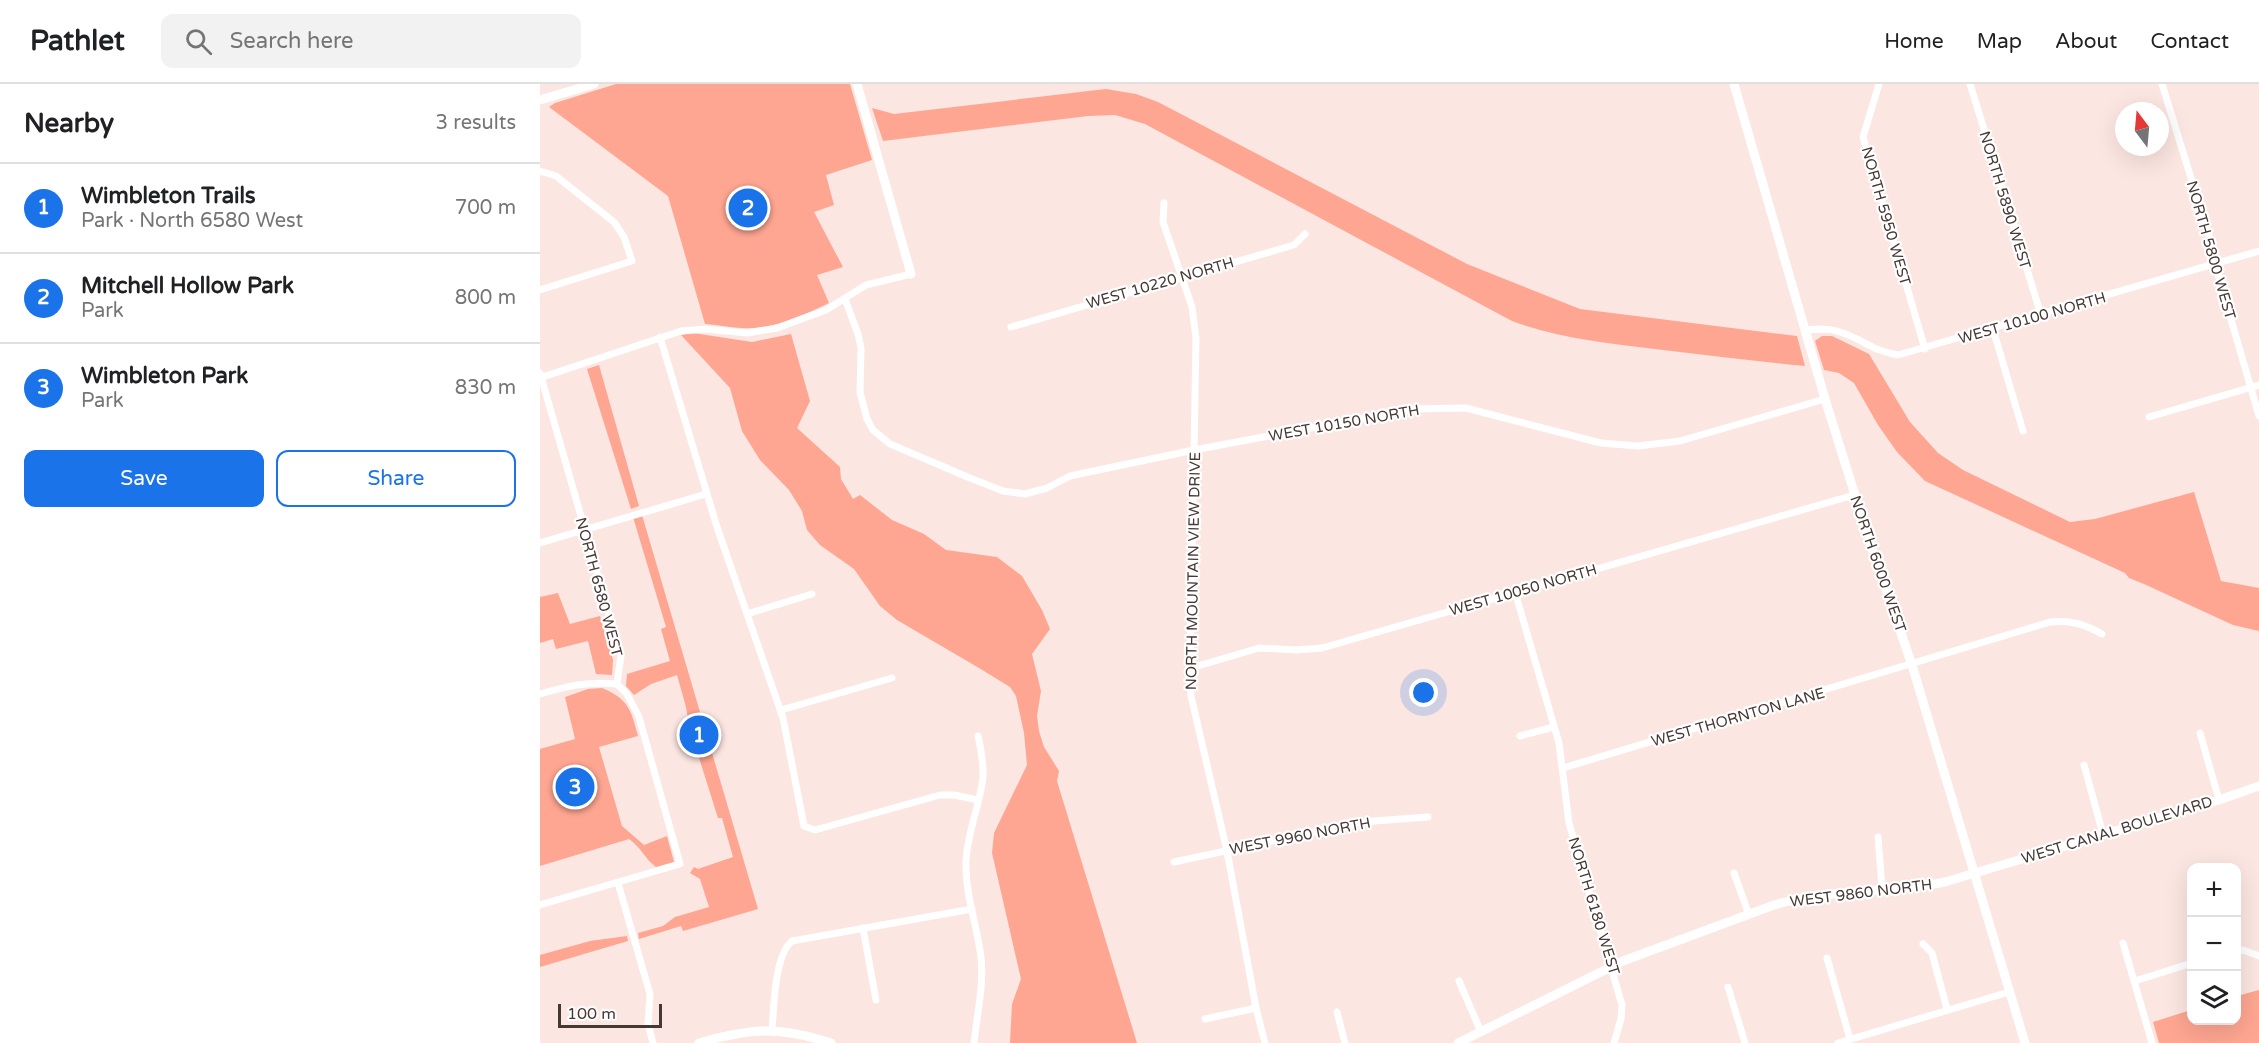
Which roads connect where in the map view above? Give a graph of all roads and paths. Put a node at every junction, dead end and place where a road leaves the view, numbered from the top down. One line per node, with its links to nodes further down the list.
1 (594, 84): 7 (street)
2 (857, 84): 13 (street)
3 (1734, 84): 20 (street, NORTH 6000 WEST)
4 (1879, 84): 22 (street, NORTH 5950 WEST)
5 (1970, 84): 17 (street, NORTH 5890 WEST)
6 (2162, 84): 12 (street, NORTH 5800 WEST)
7 (540, 100)
8 (540, 171): 15 (street)
9 (1164, 203): 14 (street, NORTH MOUNTAIN VIEW DRIVE)
10 (1305, 234): 14 (street, WEST 10220 NORTH)
11 (2259, 251): 12 (street, WEST 10100 NORTH)
12 (2217, 262): 17 (street, WEST 10100 NORTH); 25 (street, NORTH 5800 WEST)
13 (912, 273): 16 (street)
14 (1181, 276): 18 (street, WEST 10220 NORTH); 30 (street, NORTH MOUNTAIN VIEW DRIVE)
15 (540, 290)
16 (845, 299): 21 (street); 30 (street, WEST 10150 NORTH)
17 (2041, 315): 19 (street, WEST 10100 NORTH)
18 (1011, 327)
19 (1993, 329): 22 (street, WEST 10100 NORTH); 29 (street)
20 (1806, 330): 22 (street, WEST 10100 NORTH); 26 (street, NORTH 6000 WEST)
21 (660, 337): 23 (street); 31 (street)
22 (1925, 349)
23 (540, 376): 33 (street, NORTH 6580 WEST)
24 (2259, 385): 25 (street)
25 (2251, 387): 27 (street, NORTH 5800 WEST); 28 (street)
26 (1825, 399): 30 (street, WEST 10150 NORTH); 32 (street, NORTH 6000 WEST)
27 (2259, 416)
28 (2149, 417)
29 (2023, 431)
30 (1194, 450): 40 (street, NORTH MOUNTAIN VIEW DRIVE)
31 (706, 494): 33 (street); 37 (street)
32 (1854, 495): 35 (street, WEST 10050 NORTH); 39 (street, NORTH 6000 WEST)
33 (584, 530): 34 (street); 42 (street, NORTH 6580 WEST)
34 (540, 543)
35 (1515, 592): 40 (street, WEST 10050 NORTH); 45 (street, NORTH 6180 WEST)
36 (812, 594): 37 (street)
37 (747, 614): 44 (street)
38 (2102, 634): 39 (street)
39 (1912, 665): 50 (street, WEST THORNTON LANE); 60 (street, NORTH 6000 WEST)
40 (1191, 668): 57 (street, NORTH MOUNTAIN VIEW DRIVE)
41 (892, 678): 44 (street)
42 (617, 684): 43 (street); 61 (street)
43 (540, 694)
44 (781, 710): 52 (street)
45 (1554, 727): 48 (street); 50 (street, NORTH 6180 WEST)
46 (2199, 733): 53 (street)
47 (978, 736): 52 (street)
48 (1520, 736)
49 (2084, 765): 55 (street)
50 (1563, 768): 73 (street, NORTH 6180 WEST)
51 (2259, 786): 53 (street, WEST CANAL BOULEVARD)
52 (978, 800): 64 (street)
53 (2218, 800): 55 (street, WEST CANAL BOULEVARD)
54 (1428, 818): 57 (street, WEST 9960 NORTH)
55 (2103, 834): 60 (street, WEST CANAL BOULEVARD)
56 (1878, 837): 62 (street)
57 (1227, 850): 58 (street, WEST 9960 NORTH); 79 (street, NORTH MOUNTAIN VIEW DRIVE)
58 (1174, 862)
59 (1734, 873): 65 (street)
60 (1975, 873): 62 (street, WEST 9860 NORTH); 77 (street, NORTH 6000 WEST)
61 (618, 882): 63 (street); 86 (street)
62 (1882, 888): 65 (street, WEST 9860 NORTH)
63 (540, 905)
64 (972, 909): 66 (street); 89 (street)
65 (1749, 915): 73 (street, WEST 9860 NORTH)
66 (863, 928): 78 (street); 83 (street)
67 (2123, 943): 75 (street)
68 (1923, 944): 80 (street)
69 (2241, 950): 70 (street)
70 (2257, 954)
71 (1827, 958): 85 (street)
72 (2187, 965): 75 (street)
73 (1612, 966): 84 (street); 93 (street, NORTH 6180 WEST)
74 (1459, 981): 84 (street)
75 (2135, 981): 97 (street)
76 (1728, 987): 94 (street)
77 (2009, 992): 80 (street); 96 (street, NORTH 6000 WEST)
78 (876, 1000)
79 (1256, 1008): 82 (street); 90 (street, NORTH MOUNTAIN VIEW DRIVE)
80 (1947, 1010): 85 (street)
81 (1337, 1011): 91 (street)
82 (1205, 1020)
83 (772, 1030): 87 (street); 88 (street)
84 (1481, 1032): 92 (street)
85 (1850, 1039): 95 (street)
86 (653, 1043)
87 (699, 1043)
88 (831, 1043)
89 (975, 1043)
90 (1265, 1043)
91 (1345, 1043)
92 (1458, 1043)
93 (1614, 1043)
94 (1745, 1043)
95 (1838, 1043)
96 (2025, 1043)
97 (2152, 1043)

